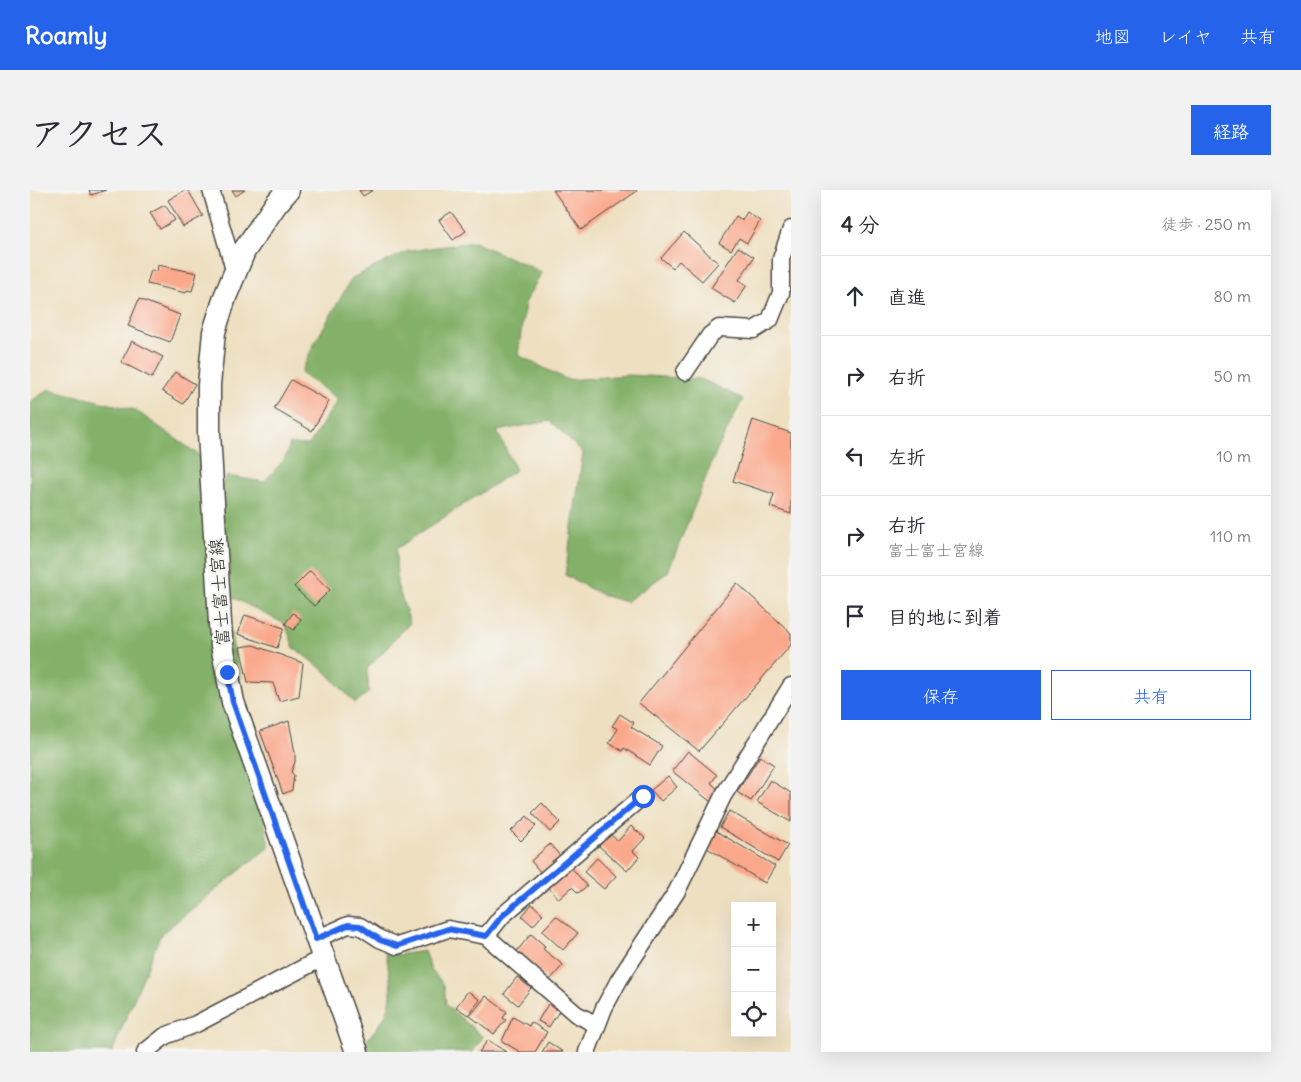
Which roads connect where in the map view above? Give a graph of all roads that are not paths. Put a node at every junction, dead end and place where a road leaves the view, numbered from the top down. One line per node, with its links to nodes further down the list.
1 (210, 190): 4 (street)
2 (288, 190): 4 (main road, 富士富士宮線)
3 (791, 229): 5 (street)
4 (235, 273): 9 (main road, 富士富士宮線)
5 (685, 372)
6 (791, 686): 10 (street)
7 (643, 796): 8 (street)
8 (486, 936): 9 (street); 10 (street)
9 (320, 948): 11 (street); 12 (main road, 富士富士宮線)
10 (597, 1025): 13 (street)
11 (145, 1052)
12 (357, 1052)
13 (587, 1052)

